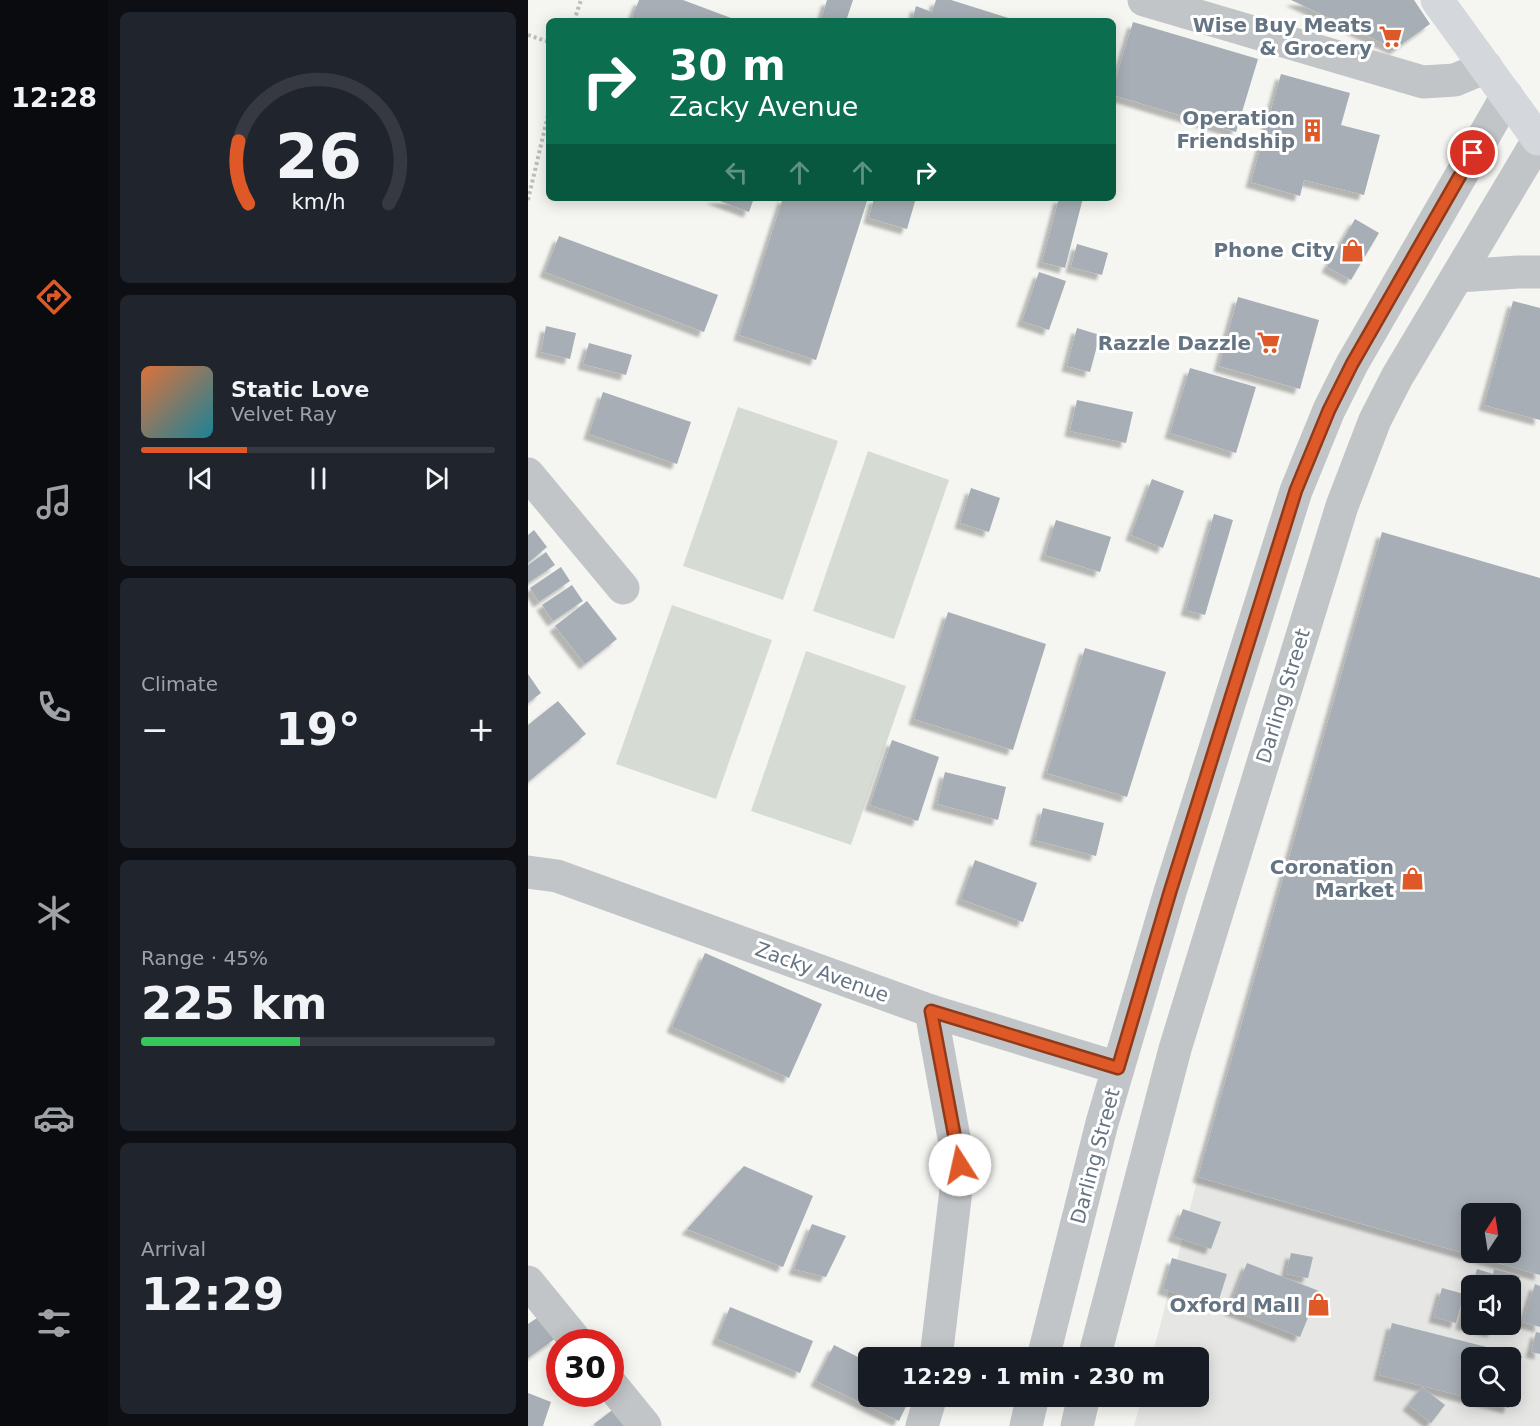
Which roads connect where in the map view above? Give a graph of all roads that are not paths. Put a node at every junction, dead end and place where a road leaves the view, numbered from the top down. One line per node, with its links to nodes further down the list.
1 (1437, 0): 3 (main road)
2 (1148, 1): 3 (street)
3 (1486, 67): 4 (main road)
4 (1507, 96): 5 (main road); 12 (street, Darling Street)
5 (1539, 140): 7 (street, Darling Street)
6 (1540, 272): 7 (street)
7 (1458, 276): 17 (street, Darling Street)
8 (528, 474): 9 (street)
9 (623, 588)
10 (528, 872): 11 (street, Zacky Avenue)
11 (931, 1011): 12 (street, Zacky Avenue); 15 (street)
12 (1118, 1068): 16 (street, Darling Street)
13 (528, 1282): 14 (street)
14 (566, 1329)
15 (937, 1347)
16 (1046, 1347)
17 (1097, 1347)
18 (624, 1400): 22 (street)
19 (928, 1407): 23 (street)
20 (1031, 1407): 24 (street)
21 (1081, 1407): 25 (street)
22 (645, 1426)
23 (922, 1426)
24 (1026, 1426)
25 (1077, 1426)

